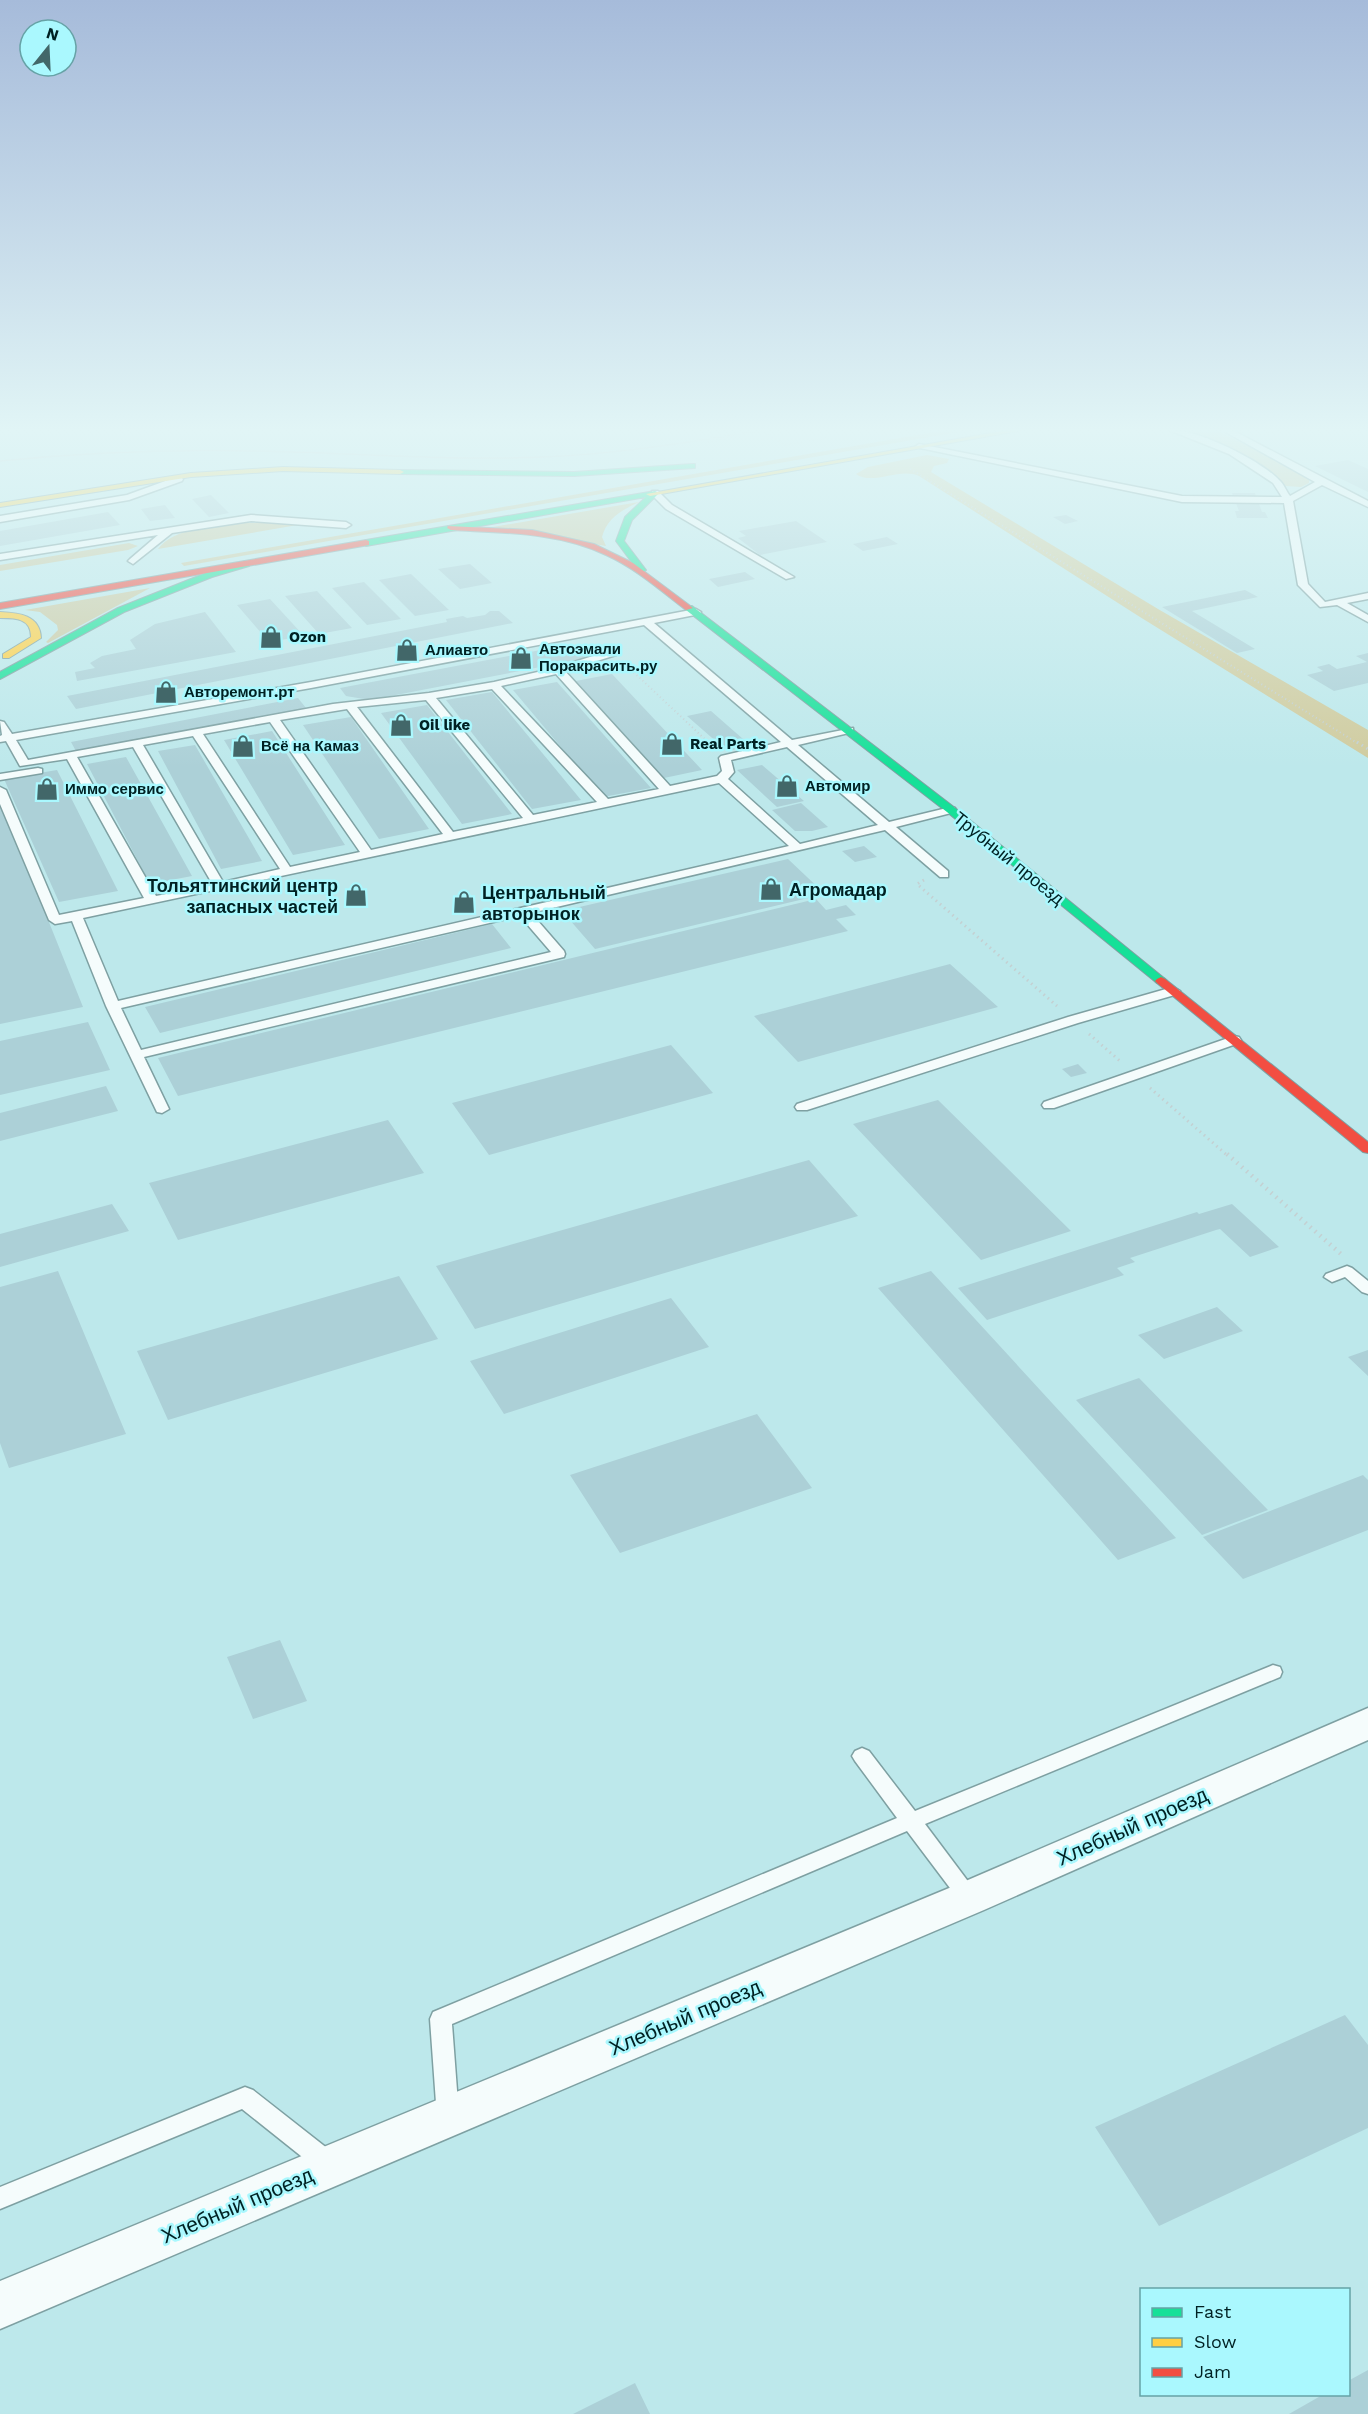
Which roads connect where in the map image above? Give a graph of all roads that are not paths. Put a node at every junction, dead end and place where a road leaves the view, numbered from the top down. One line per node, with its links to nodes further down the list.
1 (93, 543): 8 (lane)
2 (154, 543): 9 (lane)
3 (367, 543): 10 (main road)
4 (576, 543): 11 (main road)
5 (621, 543): 11 (main road)
6 (730, 543): 12 (lane)
7 (1296, 543): 15 (lane)
8 (0, 557)
9 (131, 561): 13 (main road)
10 (250, 563): 13 (main road); 24 (main road)
11 (645, 574): 17 (main road, Трубный проезд)
12 (789, 577)
13 (153, 580): 16 (main road)
14 (1368, 596): 15 (lane)
15 (1338, 602): 19 (lane)
16 (0, 606)
17 (696, 612): 20 (lane); 31 (main road, Трубный проезд)
18 (0, 615): 22 (main road)
19 (1368, 619)
20 (646, 622): 26 (lane); 35 (lane)
21 (612, 653): 23 (lane)
22 (0, 659)
23 (558, 670): 25 (lane); 40 (lane)
24 (0, 676)
25 (494, 685): 27 (lane); 41 (lane)
26 (322, 696): 28 (lane); 29 (lane); 33 (lane)
27 (429, 696): 28 (lane); 43 (lane)
28 (350, 705): 45 (lane)
29 (273, 718): 32 (lane); 47 (lane)
30 (0, 724): 33 (lane)
31 (849, 730): 35 (lane); 42 (main road, Трубный проезд)
32 (197, 733): 34 (lane); 48 (lane)
33 (4, 738): 36 (lane)
34 (137, 744): 36 (lane); 50 (lane)
35 (788, 744): 38 (lane); 44 (lane)
36 (74, 760): 37 (lane); 51 (lane)
37 (0, 777)
38 (721, 779): 40 (lane); 46 (lane)
39 (0, 790): 53 (lane)
40 (667, 790): 41 (lane)
41 (605, 803): 43 (lane)
42 (951, 810): 44 (lane); 54 (main road, Трубный проезд)
43 (530, 819): 45 (lane)
44 (887, 826): 46 (lane); 49 (lane)
45 (450, 836): 47 (lane)
46 (798, 848): 52 (lane)
47 (368, 854): 48 (lane)
48 (286, 871): 50 (lane)
49 (944, 874)
50 (220, 887): 51 (lane)
51 (152, 900): 53 (lane)
52 (523, 912): 55 (lane); 57 (lane)
53 (76, 916): 55 (lane)
54 (1173, 991): 56 (main road, Трубный проезд); 59 (lane)
55 (113, 1006): 57 (lane)
56 (1234, 1040): 58 (lane); 61 (main road, Трубный проезд)
57 (137, 1055): 60 (lane)
58 (1049, 1105)
59 (802, 1107)
60 (162, 1109)
61 (1368, 1149)
62 (1332, 1277): 63 (lane)
63 (1366, 1284)
64 (1273, 1671): 67 (lane)
65 (1368, 1722): 68 (street, Хлебный проезд)
66 (862, 1756): 67 (lane)
67 (911, 1821): 68 (lane); 69 (lane)
68 (969, 1898): 69 (street, Хлебный проезд)
69 (448, 2117): 70 (street, Хлебный проезд)
70 (331, 2166): 71 (lane); 72 (street, Хлебный проезд)
71 (0, 2199)
72 (0, 2305)

